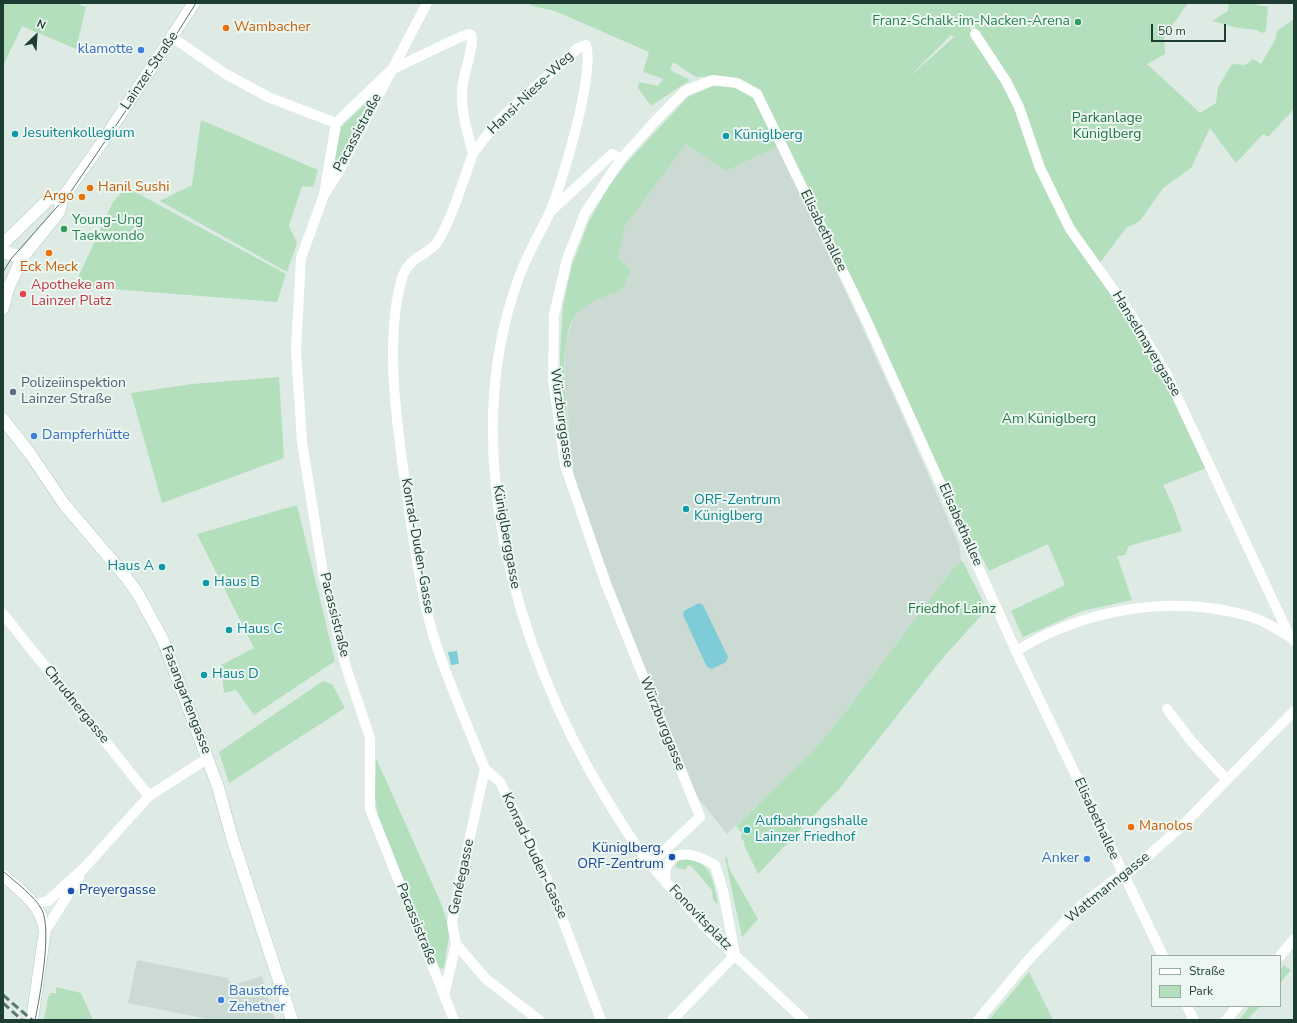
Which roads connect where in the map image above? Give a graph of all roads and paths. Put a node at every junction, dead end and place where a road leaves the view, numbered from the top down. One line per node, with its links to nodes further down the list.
1 (194, 3): 4 (main road, Lainzer Straße)
2 (426, 3): 5 (street, Pacassistraße)
3 (975, 34): 19 (street, Hanselmayergasse)
4 (172, 37): 7 (street); 11 (main road, Lainzer Straße)
5 (391, 70): 7 (street, Pacassistraße); 8 (street, Hansi-Niese-Weg); 10 (street, Pacassistraße)
6 (757, 94): 9 (street, Würzburggasse); 20 (street, Elisabethallee)
7 (336, 123): 10 (street, Pacassistraße)
8 (473, 153): 12 (street, Hansi-Niese-Weg); 24 (street, Konrad-Duden-Gasse)
9 (621, 159): 12 (street); 27 (street, Würzburggasse)
10 (324, 195): 39 (street, Pacassistraße)
11 (63, 197): 13 (main road); 15 (main road, Lainzer Straße)
12 (549, 212): 27 (street, Küniglberggasse)
13 (3, 244)
14 (3, 251): 15 (main road)
15 (22, 258): 16 (main road, Lainzer Straße)
16 (3, 308)
17 (3, 419): 23 (main road, Fasangartengasse)
18 (3, 614): 26 (street, Chrudnergasse)
19 (1292, 639): 20 (street)
20 (1016, 651): 30 (street, Elisabethallee)
21 (1167, 709): 25 (street)
22 (1294, 711): 25 (street, Wattmanngasse)
23 (208, 758): 26 (street); 43 (main road, Fasangartengasse)
24 (485, 769): 35 (street, Genéegasse); 46 (street, Konrad-Duden-Gasse)
25 (1227, 780): 30 (street, Wattmanngasse)
26 (149, 796): 28 (street)
27 (650, 864): 31 (street)
28 (86, 866): 32 (street); 33 (street)
29 (3, 875): 32 (main road)
30 (1123, 875): 37 (street, Elisabethallee); 49 (street, Wattmanngasse)
31 (666, 883): 36 (street, Fonovitsplatz); 36 (street, Fonovitsplatz)
32 (35, 904): 33 (main road)
33 (45, 931): 42 (main road)
34 (1294, 939): 38 (street)
35 (456, 944): 39 (street); 45 (street)
36 (735, 955): 47 (street); 48 (street)
37 (1162, 955)
38 (1281, 955)
39 (444, 995): 44 (street, Pacassistraße)
40 (1188, 1007): 50 (street)
41 (1237, 1007): 51 (street)
42 (32, 1020)
43 (292, 1020)
44 (454, 1020)
45 (539, 1020)
46 (601, 1020)
47 (672, 1020)
48 (804, 1020)
49 (978, 1020)
50 (1194, 1020)
51 (1226, 1020)

